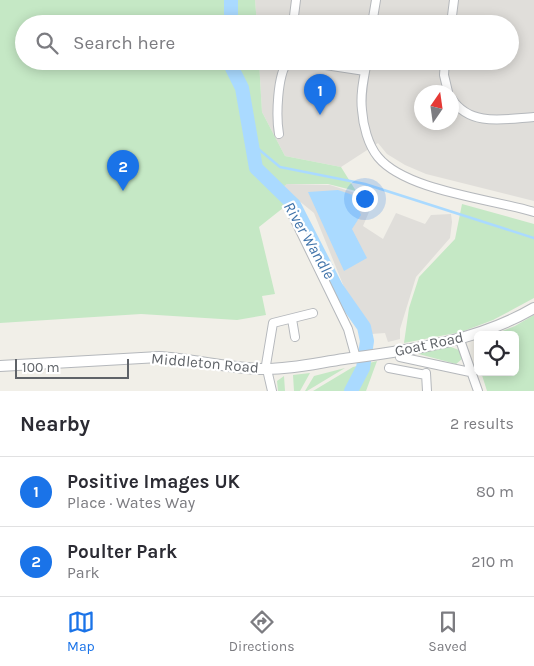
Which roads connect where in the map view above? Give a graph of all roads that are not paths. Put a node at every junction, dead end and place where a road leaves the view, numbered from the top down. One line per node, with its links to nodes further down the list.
1 (296, 0): 4 (street)
2 (376, 0): 5 (street)
3 (454, 0): 6 (street)
4 (294, 15)
5 (374, 15)
6 (452, 15)
7 (283, 70): 14 (street)
8 (358, 70): 10 (street)
9 (444, 70): 11 (street)
10 (365, 71): 16 (street)
11 (446, 85)
12 (459, 106): 13 (street)
13 (534, 117)
14 (279, 134)
15 (292, 212): 24 (street)
16 (534, 212)
17 (534, 308): 21 (street, Goat Road)
18 (314, 313): 19 (street)
19 (292, 319): 20 (street); 28 (street)
20 (294, 337)
21 (460, 340): 22 (street, Goat Road); 29 (street)
22 (379, 354): 24 (street, Middleton Road)
23 (400, 357): 25 (street)
24 (356, 358): 28 (street, Middleton Road)
25 (428, 363): 29 (street); 30 (street)
26 (0, 366): 28 (street, Middleton Road)
27 (389, 368): 30 (street)
28 (266, 369): 31 (street)
29 (470, 372): 33 (street)
30 (426, 375): 32 (street)
31 (272, 391)
32 (427, 391)
33 (478, 391)

